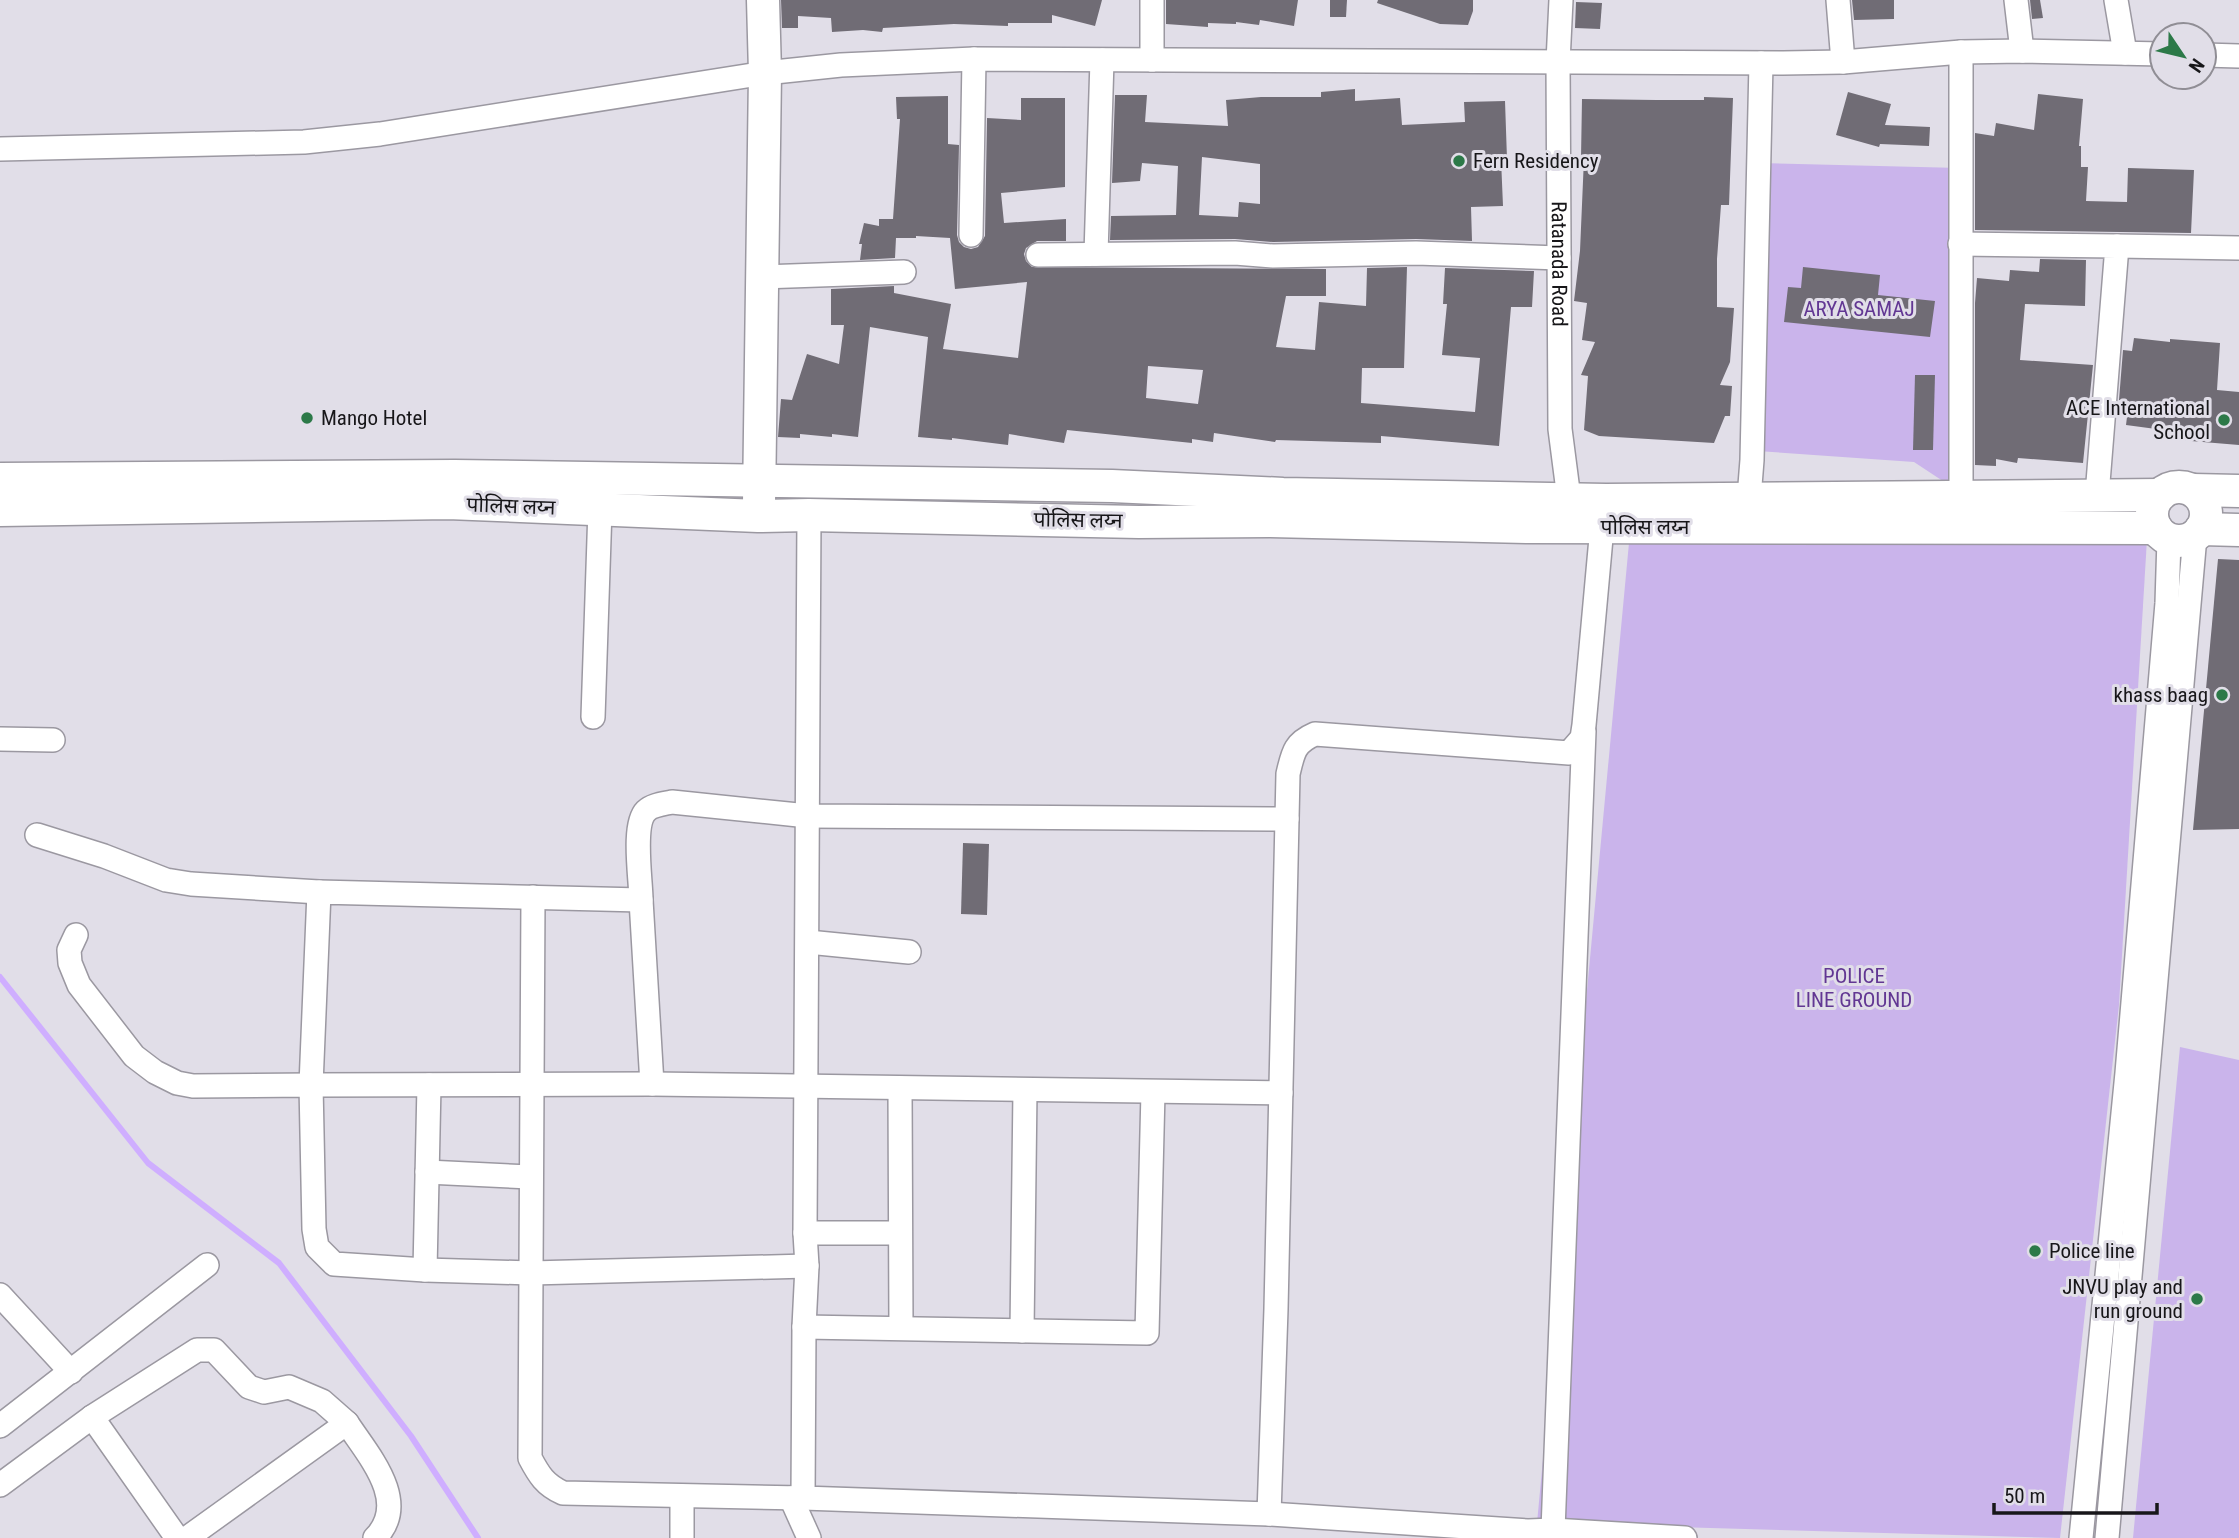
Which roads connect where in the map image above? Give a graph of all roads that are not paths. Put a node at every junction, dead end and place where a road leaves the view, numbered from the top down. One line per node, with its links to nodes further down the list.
1 (763, 0): 19 (street)
2 (1153, 0): 15 (street)
3 (1561, 0): 16 (street, Ratanada Road)
4 (1838, 0): 17 (street)
5 (2016, 0): 7 (street)
6 (2116, 0): 9 (street)
7 (2022, 51): 8 (street); 9 (street)
8 (1961, 52): 17 (street); 22 (street)
9 (2125, 53): 10 (street)
10 (2148, 54)
11 (2218, 55): 12 (street)
12 (2239, 56)
13 (974, 59): 14 (street); 19 (street); 21 (street)
14 (1102, 61): 15 (street); 25 (street)
15 (1152, 61): 16 (street)
16 (1558, 62): 18 (street); 27 (street, Ratanada Road)
17 (1843, 62): 18 (street)
18 (1761, 63): 37 (street)
19 (765, 74): 20 (street); 29 (street)
20 (0, 149)
21 (971, 235)
22 (1960, 244): 23 (street); 36 (street)
23 (2117, 246): 24 (street); 34 (street)
24 (2239, 248)
25 (1096, 254): 26 (street); 27 (street)
26 (1038, 255)
27 (1559, 258): 40 (street, Ratanada Road)
28 (904, 272): 29 (street)
29 (761, 277): 31 (street)
30 (0, 479): 31 (street)
31 (760, 481): 40 (street); 42 (street)
32 (2193, 491): 33 (street); 35 (street); 44 (street)
33 (2239, 491)
34 (2096, 495): 35 (street); 36 (street)
35 (2160, 495): 44 (street)
36 (1961, 496): 37 (street)
37 (1749, 498): 40 (street)
38 (600, 509): 39 (street, पोलिस लय्न); 42 (street, पोलिस लय्न); 45 (street)
39 (0, 510)
40 (1586, 513): 41 (street, पोलिस लय्न); 44 (street, पोलिस लय्न); 46 (street, Ratanada Road)
41 (809, 515): 42 (street, पोलिस लय्न); 49 (street)
42 (758, 516)
43 (2239, 530): 44 (street, पोलिस लय्न)
44 (2180, 533): 94 (street); 95 (street)
45 (593, 717)
46 (1584, 725): 50 (street); 87 (street, Ratanada Road)
47 (0, 740): 48 (street)
48 (53, 740)
49 (808, 816): 50 (street); 54 (street); 56 (street)
50 (1287, 819): 66 (street)
51 (37, 835): 52 (street)
52 (319, 892): 53 (street); 60 (street)
53 (533, 897): 54 (street); 58 (street)
54 (641, 900): 59 (street)
55 (76, 935): 60 (street)
56 (808, 942): 57 (street); 62 (street)
57 (909, 952)
58 (531, 1084): 59 (street); 61 (street); 68 (street)
59 (652, 1084): 62 (street)
60 (311, 1085): 61 (street); 73 (street)
61 (429, 1085): 67 (street)
62 (806, 1087): 63 (street); 69 (street)
63 (900, 1088): 64 (street); 70 (street)
64 (1025, 1090): 65 (street); 78 (street)
65 (1153, 1092): 66 (street); 78 (street)
66 (1281, 1093): 86 (street)
67 (427, 1172): 68 (street); 73 (street)
68 (530, 1177): 74 (street)
69 (805, 1233): 70 (street); 72 (street)
70 (900, 1233): 77 (street)
71 (207, 1265): 79 (street)
72 (807, 1266): 74 (street); 76 (street)
73 (425, 1270): 74 (street)
74 (531, 1273): 84 (street)
75 (0, 1296): 79 (street)
76 (804, 1327): 77 (street); 85 (street)
77 (901, 1328): 78 (street)
78 (1022, 1331)
79 (71, 1372): 82 (street)
80 (92, 1418): 81 (street); 83 (street); 89 (street)
81 (346, 1423): 88 (street); 90 (street)
82 (0, 1426)
83 (0, 1485)
84 (682, 1496): 85 (street); 91 (street)
85 (797, 1498): 86 (street); 92 (street)
86 (1269, 1514): 87 (street)
87 (1553, 1530): 93 (street)
88 (384, 1535)
89 (177, 1538)
90 (187, 1538)
91 (682, 1538)
92 (809, 1538)
93 (1685, 1538)
94 (2081, 1538)
95 (2107, 1538)

